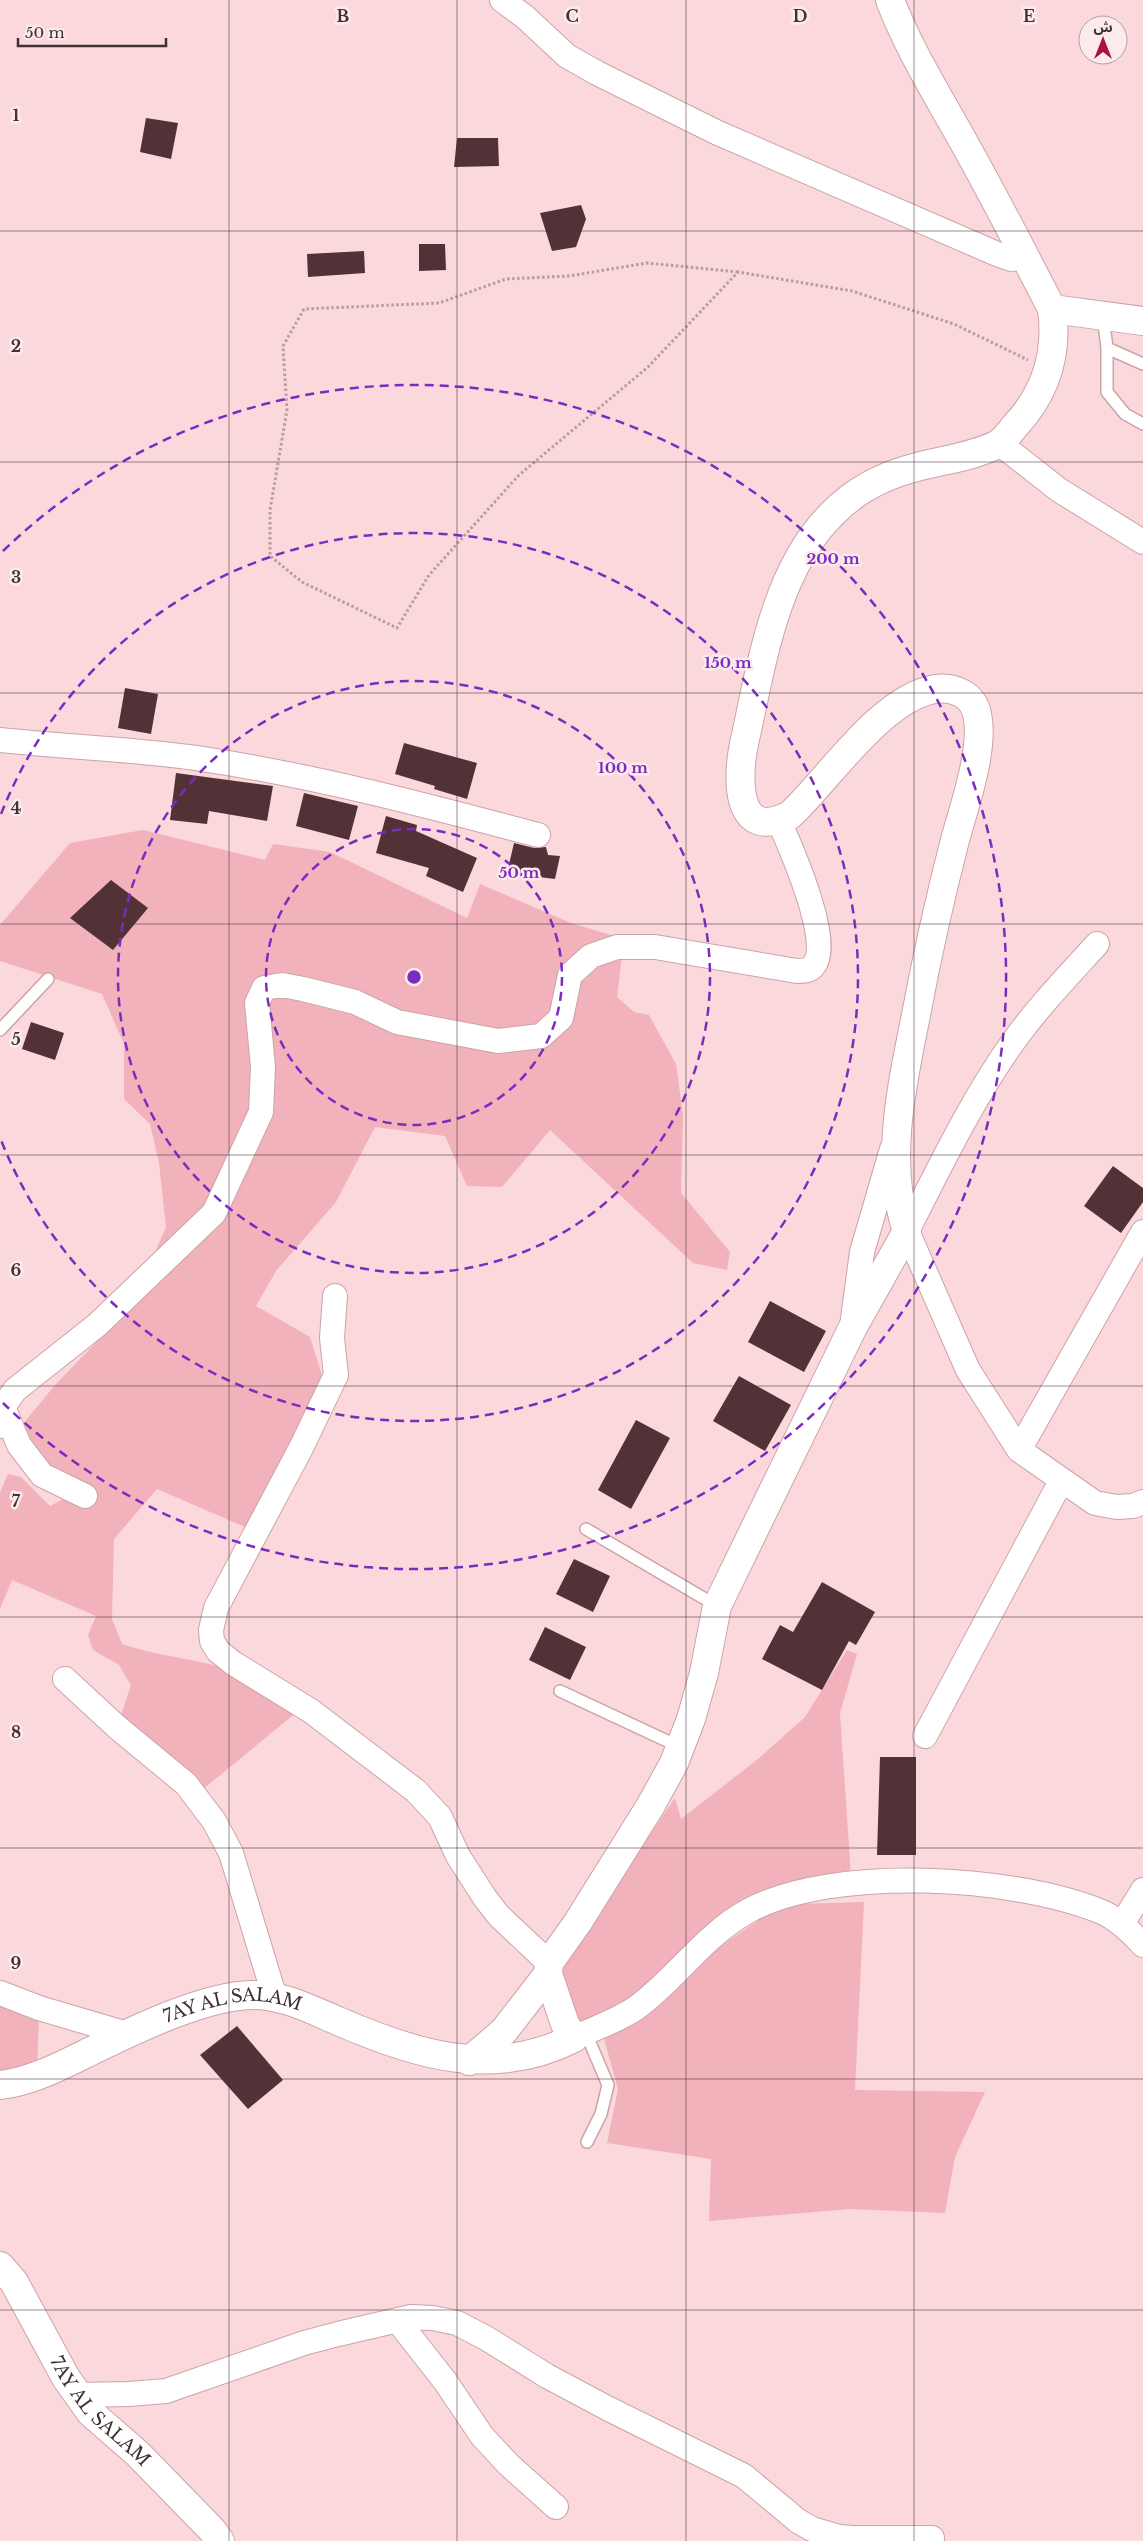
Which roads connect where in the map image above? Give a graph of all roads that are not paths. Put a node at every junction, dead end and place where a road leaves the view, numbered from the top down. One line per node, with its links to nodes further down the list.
1 (502, 0): 3 (street)
2 (890, 0): 3 (street)
3 (1024, 257): 4 (street)
4 (1052, 309): 5 (street); 10 (street)
5 (1103, 314): 6 (street); 7 (lane)
6 (1143, 321)
7 (1107, 348): 8 (lane); 9 (lane)
8 (1143, 364)
9 (1143, 424)
10 (999, 443): 11 (street); 13 (street)
11 (1143, 542)
12 (0, 740): 14 (street)
13 (779, 821): 18 (street); 23 (street)
14 (538, 835)
15 (1097, 944): 19 (street)
16 (48, 979): 17 (lane)
17 (0, 1030)
18 (898, 1131): 19 (street); 22 (street)
19 (907, 1231): 22 (street); 24 (street)
20 (1143, 1232): 24 (street)
21 (335, 1296): 37 (street)
22 (852, 1329): 29 (street)
23 (2, 1416): 26 (street)
24 (1019, 1450): 25 (street)
25 (1061, 1481): 27 (street); 32 (street)
26 (85, 1496)
27 (1143, 1502)
28 (586, 1529): 29 (lane)
29 (717, 1606): 33 (street)
30 (65, 1679): 39 (street)
31 (560, 1691): 33 (lane)
32 (925, 1736)
33 (680, 1747): 37 (street)
34 (1143, 1890): 35 (street)
35 (1122, 1924): 36 (street); 41 (street)
36 (1143, 1945)
37 (548, 1969): 41 (street); 42 (street)
38 (0, 1993): 40 (street)
39 (275, 1998): 40 (street, 7AY AL SALAM); 42 (street, 7AY AL SALAM)
40 (127, 2034): 43 (street, 7AY AL SALAM)
41 (580, 2035): 42 (street, 7AY AL SALAM); 44 (lane)
42 (469, 2061)
43 (0, 2085)
44 (586, 2142)
45 (0, 2266): 47 (street, 7AY AL SALAM)
46 (397, 2320): 47 (street); 48 (street); 49 (street)
47 (76, 2395): 50 (street, 7AY AL SALAM)
48 (556, 2507)
49 (932, 2538)
50 (220, 2541)

